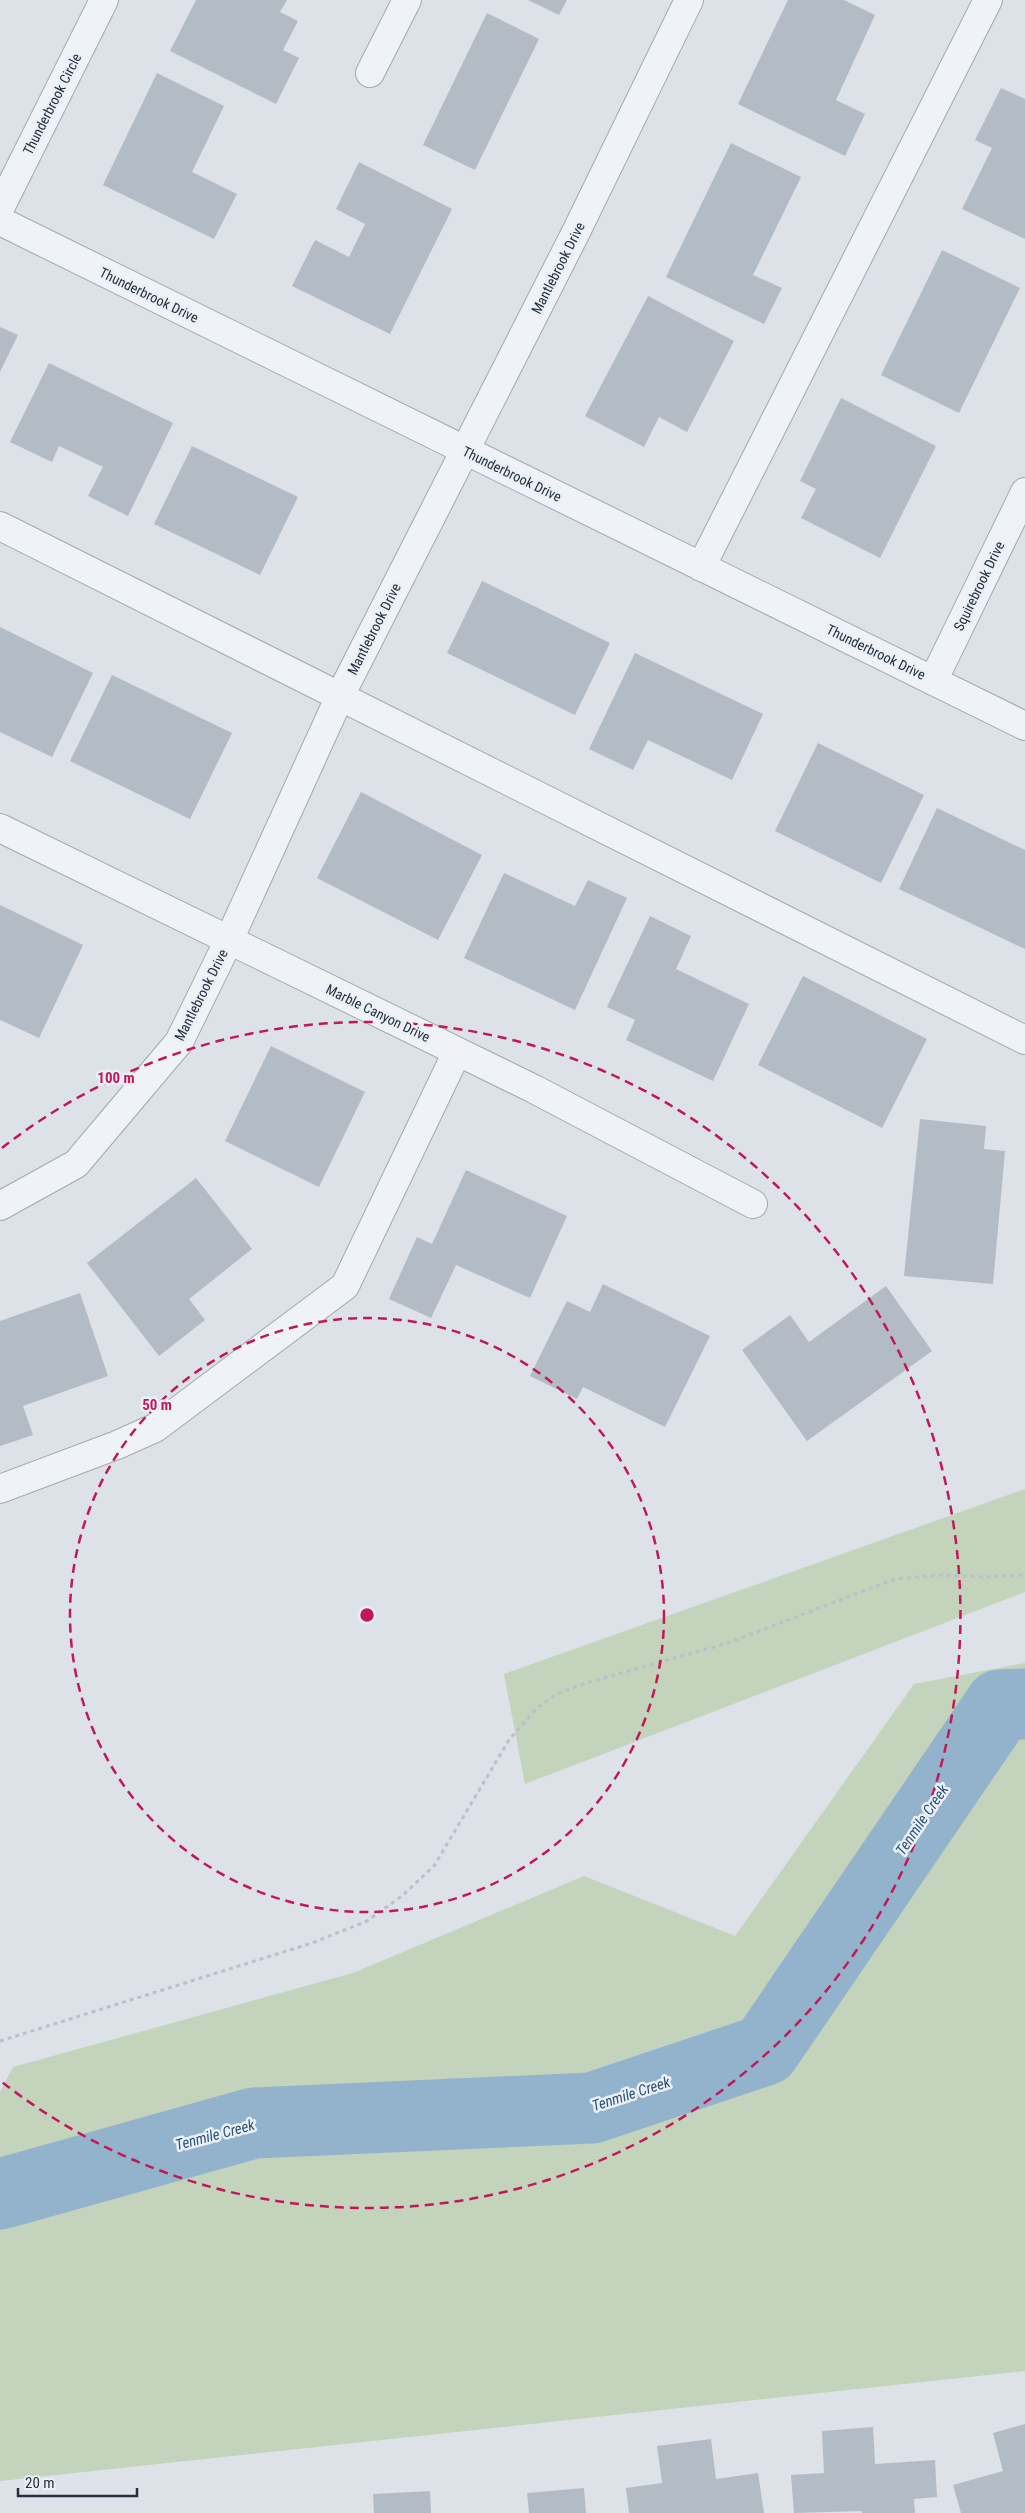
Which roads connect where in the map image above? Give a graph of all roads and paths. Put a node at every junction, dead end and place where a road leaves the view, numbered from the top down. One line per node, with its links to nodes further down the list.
1 (104, 0): 6 (street, Thunderbrook Circle)
2 (407, 0): 5 (street)
3 (689, 0): 8 (street, Mantlebrook Drive)
4 (988, 0): 11 (street)
5 (370, 73)
6 (0, 208)
7 (0, 221): 8 (street, Thunderbrook Drive)
8 (466, 451): 11 (street, Thunderbrook Drive); 13 (street, Mantlebrook Drive)
9 (1025, 492): 12 (street, Squirebrook Drive)
10 (0, 526): 13 (street)
11 (701, 567): 12 (street, Thunderbrook Drive)
12 (934, 681): 14 (street, Thunderbrook Drive)
13 (340, 696): 16 (street, Mantlebrook Drive); 17 (street)
14 (1025, 726)
15 (0, 828): 16 (street, Marble Canyon Drive)
16 (229, 940): 18 (street, Marble Canyon Drive); 20 (street, Mantlebrook Drive)
17 (1025, 1040)
18 (457, 1052): 19 (street, Marble Canyon Drive); 21 (street)
19 (753, 1204)
20 (0, 1206)
21 (0, 1489)
22 (1025, 1574): 23 (path)
23 (0, 2040)

